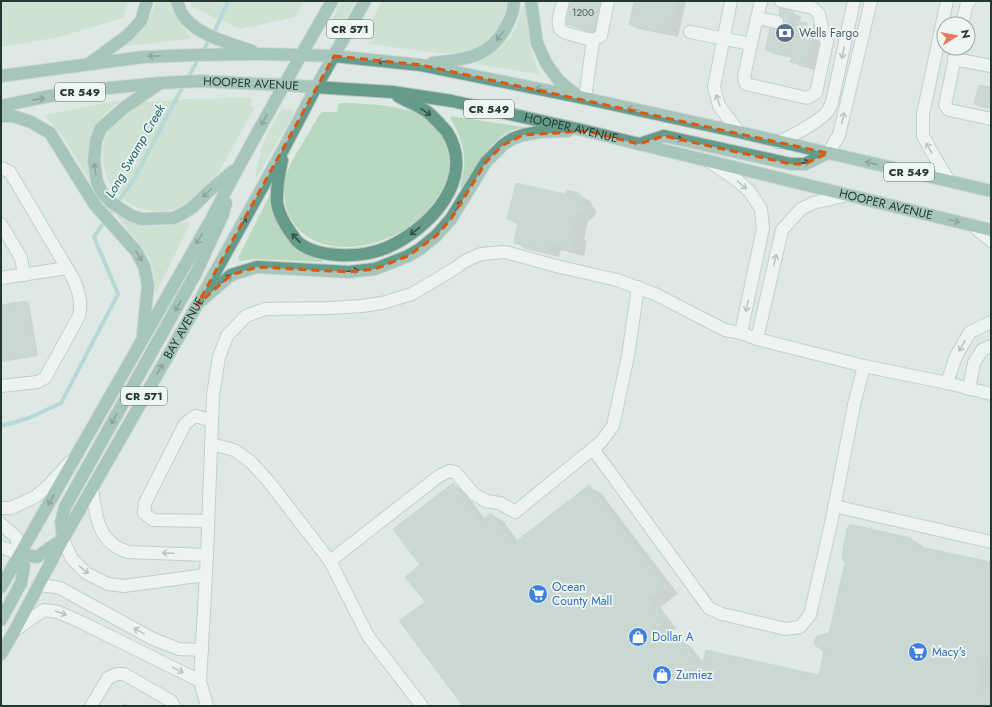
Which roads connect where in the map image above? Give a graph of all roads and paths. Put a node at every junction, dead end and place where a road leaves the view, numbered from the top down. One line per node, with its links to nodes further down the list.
1 (147, 1): 28 (main road)
2 (177, 1): 23 (main road)
3 (332, 1): 24 (main road, CR 571)
4 (365, 1): 25 (main road, BAY AVENUE / CR 571)
5 (514, 1): 29 (main road, one-way to 29)
6 (531, 1): 36 (main road)
7 (563, 1): 21 (lane)
8 (608, 1): 21 (lane)
9 (731, 1): 20 (lane)
10 (760, 1): 17 (lane)
11 (781, 1): 22 (lane)
12 (854, 1): 42 (lane, one-way to 42)
13 (871, 1): 45 (lane, one-way to 13)
14 (947, 1): 49 (lane, one-way to 14)
15 (970, 1): 16 (lane)
16 (964, 16)
17 (757, 18): 18 (lane); 22 (lane)
18 (777, 22)
19 (690, 32): 20 (lane)
20 (723, 38): 22 (lane); 41 (lane, one-way to 20)
21 (593, 40): 36 (lane)
22 (751, 44)
23 (260, 54): 24 (main road, CR 549); 28 (main road, CR 549, one-way to 28)
24 (301, 55): 25 (main road, CR 549); 33 (main road, CR 571)
25 (334, 56): 29 (main road, CR 549, one-way to 25); 34 (main road, BAY AVENUE / CR 571)
26 (955, 56): 39 (lane)
27 (964, 56): 30 (lane)
28 (90, 63): 31 (main road, CR 549)
29 (421, 65): 36 (main road, CR 549, one-way to 29)
30 (991, 66)
31 (1, 76)
32 (164, 83): 33 (main road, HOOPER AVENUE / CR 549); 37 (main road, HOOPER AVENUE / CR 549, one-way to 32); 48 (main road, one-way to 32)
33 (282, 85): 34 (main road, HOOPER AVENUE / CR 549); 48 (main road, CR 571, one-way to 48)
34 (316, 87): 35 (main road, HOOPER AVENUE / CR 549); 44 (main road, BAY AVENUE / CR 571)
35 (392, 92): 40 (main road, HOOPER AVENUE / CR 549); 44 (main road, one-way to 44)
36 (582, 98): 41 (main road, CR 549, one-way to 36)
37 (1, 106)
38 (1, 116): 63 (main road, one-way to 63)
39 (991, 119)
40 (586, 131): 43 (main road, HOOPER AVENUE / CR 549); 60 (main road, one-way to 40)
41 (740, 132): 42 (main road, CR 549)
42 (779, 142): 45 (main road, CR 549)
43 (639, 144): 45 (main road, one-way to 45); 46 (main road, HOOPER AVENUE / CR 549)
44 (284, 148): 60 (main road, BAY AVENUE / CR 571, one-way to 44)
45 (828, 153): 49 (main road, CR 549, one-way to 45)
46 (710, 162): 51 (main road, HOOPER AVENUE / CR 549); 62 (lane, one-way to 62)
47 (1, 168): 56 (lane)
48 (237, 168): 63 (main road, CR 571, one-way to 63); 80 (main road, one-way to 80)
49 (949, 181): 50 (main road, CR 549)
50 (991, 192)
51 (848, 195): 53 (main road, HOOPER AVENUE / CR 549, one-way to 53); 64 (lane, one-way to 51)
52 (1, 224): 57 (lane)
53 (972, 225): 54 (main road, HOOPER AVENUE / CR 549); 55 (lane)
54 (991, 230)
55 (991, 241)
56 (67, 268): 57 (lane); 68 (lane)
57 (24, 275): 58 (lane)
58 (1, 278)
59 (638, 287): 62 (lane); 71 (lane); 73 (lane)
60 (197, 304): 75 (main road, BAY AVENUE / CR 571, one-way to 60)
61 (991, 322): 67 (lane, one-way to 67)
62 (741, 333): 64 (lane)
63 (142, 338): 74 (main road, CR 571)
64 (757, 339): 66 (lane)
65 (991, 346): 69 (lane)
66 (864, 366): 67 (lane); 76 (lane)
67 (947, 383): 69 (lane)
68 (1, 386)
69 (969, 389): 70 (lane)
70 (991, 394)
71 (212, 421): 72 (lane); 78 (lane)
72 (212, 444): 78 (lane); 85 (lane)
73 (593, 449): 76 (lane); 85 (lane)
74 (77, 453): 77 (lane); 83 (main road, CR 571, one-way to 83)
75 (92, 488): 80 (main road, BAY AVENUE / CR 571); 84 (lane, one-way to 75)
76 (834, 506): 81 (lane)
77 (1, 508)
78 (208, 521): 84 (lane)
79 (1, 524): 83 (lane)
80 (63, 539): 83 (main road); 86 (lane, one-way to 86); 88 (main road, BAY AVENUE / CR 571)
81 (991, 542)
82 (1, 546): 83 (lane)
83 (20, 554): 87 (main road); 89 (main road, CR 571)
84 (207, 555): 86 (lane)
85 (330, 561): 98 (lane)
86 (206, 575): 92 (lane)
87 (21, 583): 88 (main road); 89 (main road); 90 (main road)
88 (38, 585): 91 (main road, BAY AVENUE / CR 571); 92 (lane, one-way to 88)
89 (1, 586)
90 (1, 620)
91 (15, 630): 93 (main road, BAY AVENUE / CR 571); 94 (lane, one-way to 94)
92 (202, 650): 94 (lane)
93 (1, 654)
94 (200, 681): 97 (lane)
95 (91, 706): 96 (lane)
96 (174, 706)
97 (207, 706)
98 (422, 706)

